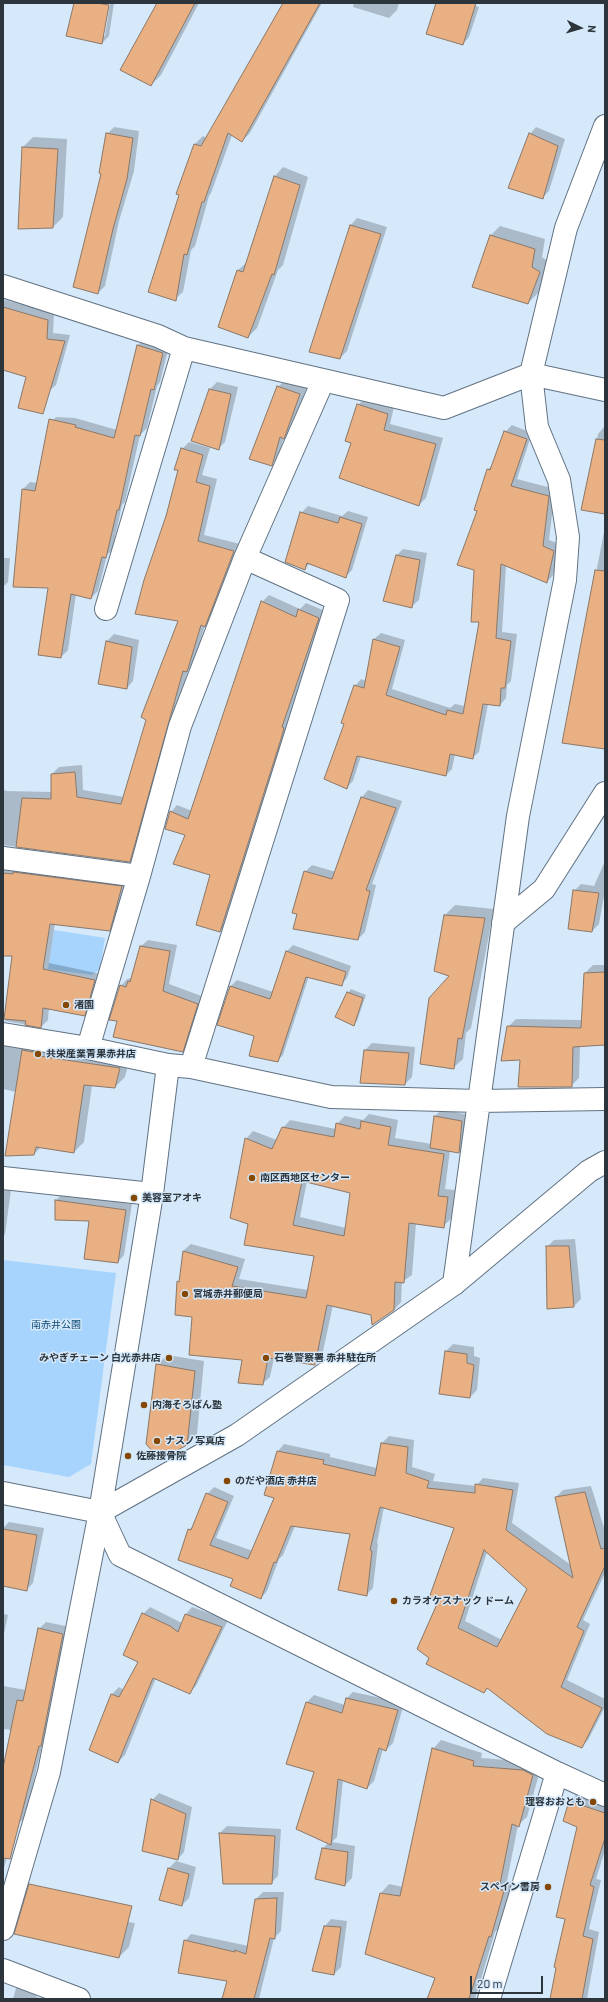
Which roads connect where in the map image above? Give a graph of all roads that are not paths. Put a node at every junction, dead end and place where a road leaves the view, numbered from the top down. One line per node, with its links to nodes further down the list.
1 (605, 126): 4 (street)
2 (3, 286): 3 (street)
3 (184, 348): 5 (street); 8 (street)
4 (531, 374): 5 (street); 6 (street); 12 (street)
5 (323, 381): 7 (street)
6 (605, 390)
7 (245, 558): 11 (street); 16 (street)
8 (106, 609)
9 (605, 793): 12 (street)
10 (3, 858): 11 (street)
11 (139, 876): 14 (street)
12 (503, 923): 18 (street)
13 (3, 1034): 14 (street)
14 (88, 1048): 15 (street)
15 (168, 1065): 16 (street); 21 (street)
16 (191, 1067): 18 (street)
17 (605, 1099): 18 (street)
18 (479, 1102): 22 (street)
19 (605, 1162): 22 (street)
20 (3, 1178): 21 (street)
21 (152, 1194): 24 (street)
22 (454, 1284): 24 (street)
23 (3, 1493): 24 (street)
24 (100, 1512): 25 (street); 27 (street)
25 (557, 1774): 26 (street); 31 (street)
26 (605, 1795)
27 (8, 1897): 28 (street)
28 (3, 1930)
29 (3, 1970): 30 (street)
30 (79, 1999)
31 (489, 1999)

